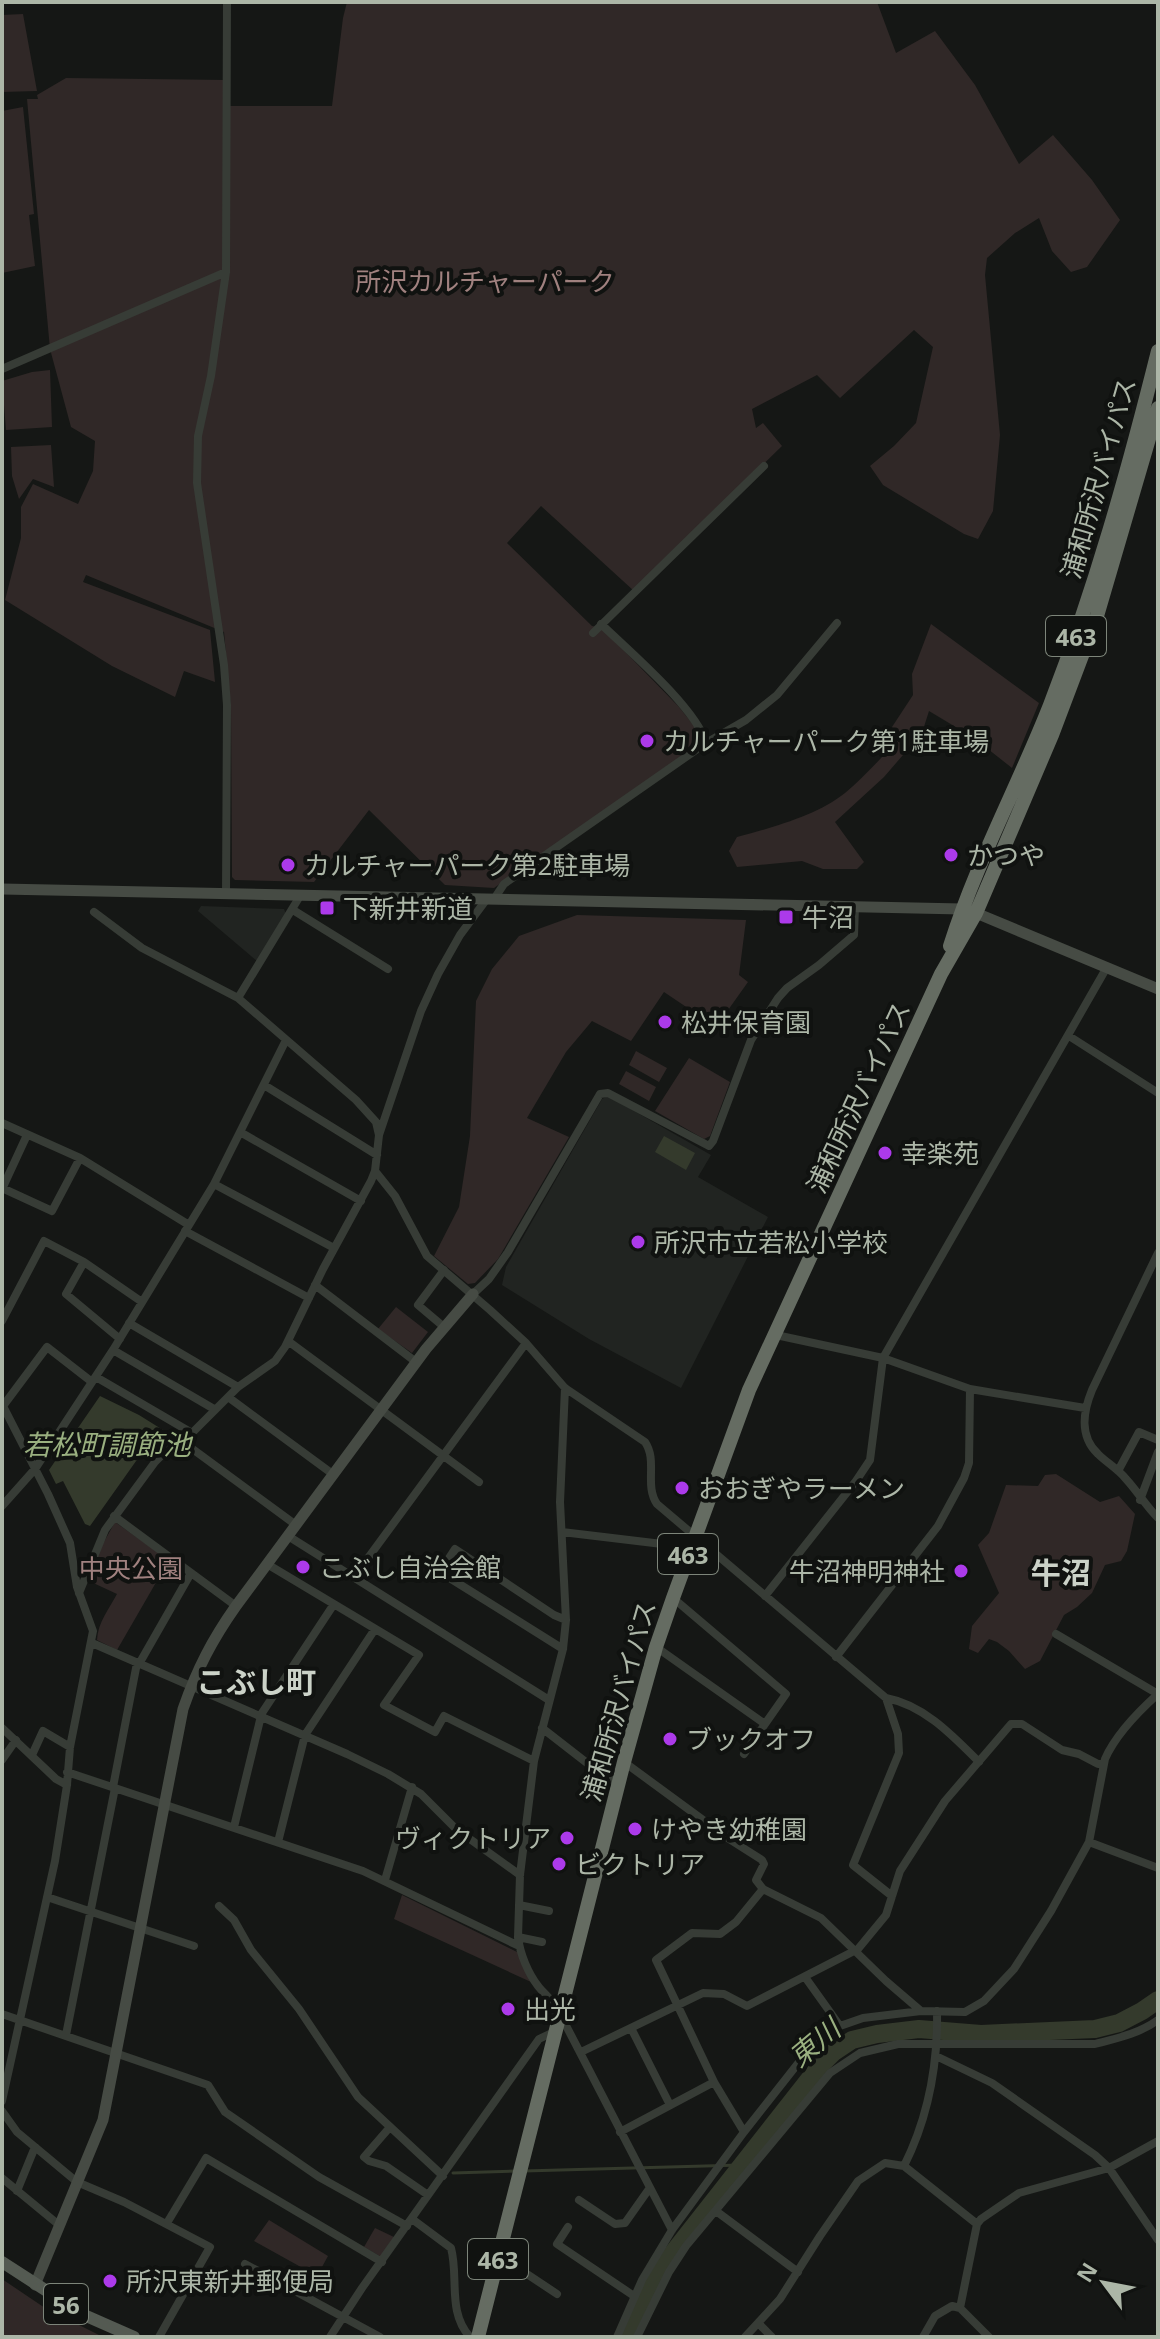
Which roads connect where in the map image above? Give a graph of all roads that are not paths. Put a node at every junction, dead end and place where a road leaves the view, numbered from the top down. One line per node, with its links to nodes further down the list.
1 (227, 2): 2 (street)
2 (226, 272): 4 (street); 12 (street)
3 (1158, 351): 17 (highway, 浦和所沢バイパス / 463)
4 (2, 369)
5 (1158, 408): 17 (highway, 浦和所沢バイパス / 463)
6 (764, 466): 8 (street)
7 (837, 623): 10 (street)
8 (601, 624): 9 (street); 10 (street)
9 (593, 633)
10 (706, 743): 14 (street)
11 (2, 889): 12 (street)
12 (226, 894): 13 (street)
13 (300, 896): 14 (street); 16 (street)
14 (490, 899): 15 (street); 30 (street)
15 (855, 907): 17 (street); 43 (street)
16 (293, 910): 20 (street); 22 (street)
17 (969, 911): 19 (street); 49 (highway, 浦和所沢バイパス / 463)
18 (94, 912): 22 (street)
19 (1107, 967): 21 (street); 23 (street)
20 (388, 969)
21 (1158, 989)
22 (238, 998): 24 (street)
23 (1069, 1036): 26 (street); 54 (street)
24 (286, 1040): 25 (street); 30 (street)
25 (264, 1085): 28 (street); 31 (street)
26 (1158, 1093)
27 (2, 1123): 29 (street)
28 (240, 1132): 34 (street); 36 (street)
29 (27, 1135): 32 (street); 35 (street)
30 (379, 1135): 31 (street)
31 (377, 1155): 33 (street)
32 (80, 1158): 35 (street); 37 (street)
33 (375, 1171): 36 (street); 41 (street)
34 (214, 1184): 37 (street); 38 (street)
35 (2, 1188)
36 (361, 1201): 38 (street)
37 (187, 1228): 44 (street); 45 (street)
38 (334, 1248): 42 (street)
39 (1158, 1253): 61 (street)
40 (84, 1262): 45 (street); 46 (street); 50 (street)
41 (444, 1270): 43 (street); 48 (street)
42 (315, 1285): 44 (street); 55 (street)
43 (473, 1294): 48 (street); 52 (street)
44 (309, 1298): 51 (street)
45 (142, 1302): 47 (street)
46 (2, 1321)
47 (129, 1323): 50 (street); 57 (street)
48 (444, 1327): 55 (street)
49 (776, 1335): 54 (street); 81 (highway, 浦和所沢バイパス / 463)
50 (120, 1339): 53 (street)
51 (288, 1341): 57 (street); 63 (street)
52 (526, 1343): 58 (street); 69 (street)
53 (113, 1350): 56 (street); 62 (street)
54 (883, 1358): 59 (street); 86 (street)
55 (416, 1362): 63 (street)
56 (94, 1380): 64 (street); 65 (street); 70 (street)
57 (238, 1387): 60 (street)
58 (565, 1388): 79 (street); 81 (street)
59 (970, 1389): 61 (street); 96 (street)
60 (228, 1397): 62 (street); 72 (street)
61 (1085, 1408): 71 (street)
62 (214, 1409): 65 (street)
63 (382, 1410): 69 (street); 72 (street)
64 (3, 1412): 70 (street)
65 (192, 1433): 67 (street)
66 (1158, 1440): 71 (street)
67 (183, 1442): 76 (street); 78 (street)
68 (1158, 1452): 74 (street)
69 (443, 1455): 73 (street); 84 (street)
70 (35, 1469): 75 (street); 85 (street)
71 (1118, 1471): 74 (street)
72 (334, 1475): 78 (street)
73 (479, 1482)
74 (1140, 1500): 77 (street)
75 (2, 1506)
76 (114, 1516): 83 (street); 85 (street)
77 (1158, 1518)
78 (296, 1525): 80 (street)
79 (562, 1532): 81 (street); 90 (street)
80 (288, 1536): 82 (street); 84 (street)
81 (692, 1543): 86 (street); 87 (highway, 浦和所沢バイパス / 463)
82 (267, 1564): 88 (street); 89 (street)
83 (191, 1573): 89 (street); 97 (street)
84 (354, 1577): 101 (street)
85 (79, 1593): 93 (street)
86 (765, 1596): 96 (street)
87 (673, 1598): 94 (highway, 浦和所沢バイパス / 463); 103 (street)
88 (334, 1604): 91 (street); 102 (street)
89 (236, 1606): 98 (street)
90 (566, 1620): 95 (street); 95 (street)
91 (375, 1629): 106 (street); 112 (street)
92 (1056, 1634): 99 (street)
93 (92, 1643): 97 (street); 108 (street)
94 (656, 1647): 103 (street); 113 (highway, 浦和所沢バイパス / 463)
95 (563, 1649): 101 (street)
96 (836, 1657): 100 (street)
97 (138, 1664): 98 (street); 119 (street)
98 (191, 1686): 102 (street); 121 (street)
99 (1158, 1694): 115 (street)
100 (886, 1698): 114 (street); 129 (street)
101 (549, 1700): 105 (street)
102 (261, 1716): 106 (street); 122 (street)
103 (765, 1724): 109 (street)
104 (2, 1728): 107 (street)
105 (542, 1728): 112 (street); 117 (street)
106 (305, 1735): 120 (street); 123 (street)
107 (16, 1740): 110 (street); 111 (street)
108 (70, 1747): 110 (street); 116 (street)
109 (744, 1754)
110 (32, 1755): 118 (street)
111 (2, 1760)
112 (534, 1761): 126 (street)
113 (624, 1762): 117 (highway, 浦和所沢バイパス / 463); 128 (street)
114 (979, 1762): 115 (street); 129 (street)
115 (1104, 1764): 124 (street)
116 (67, 1772): 118 (street); 119 (street)
117 (619, 1783): 143 (highway, 浦和所沢バイパス / 463)
118 (67, 1785): 130 (street)
119 (114, 1787): 121 (street); 134 (street)
120 (412, 1787): 126 (street); 127 (street)
121 (164, 1804): 122 (street); 135 (street)
122 (234, 1827): 123 (street)
123 (278, 1842): 127 (street)
124 (1089, 1842): 125 (street); 145 (street)
125 (1158, 1868)
126 (520, 1875): 131 (street)
127 (385, 1880): 136 (street)
128 (763, 1889): 139 (street); 141 (street)
129 (892, 1896): 139 (street)
130 (47, 1897): 134 (street); 146 (street)
131 (519, 1905): 133 (street); 136 (street)
132 (219, 1906): 160 (street)
133 (549, 1911)
134 (91, 1912): 135 (street); 151 (street)
135 (140, 1928): 138 (street); 154 (street)
136 (519, 1941): 137 (street); 143 (street)
137 (542, 1942)
138 (194, 1946)
139 (854, 1952): 140 (street); 142 (street)
140 (805, 1977): 141 (street); 148 (street)
141 (676, 2004): 149 (street); 156 (street)
142 (921, 2011): 145 (street); 148 (street)
143 (559, 2012): 150 (highway, 浦和所沢バイパス / 463); 153 (street)
144 (2, 2014): 146 (street)
145 (937, 2015): 152 (street)
146 (20, 2020): 151 (street); 157 (street)
147 (1158, 2020): 152 (street)
148 (840, 2026): 162 (street)
149 (631, 2028): 153 (street); 158 (street)
150 (554, 2032): 167 (street); 182 (highway, 浦和所沢バイパス / 463)
151 (66, 2035): 154 (street)
152 (937, 2043): 155 (street); 174 (street)
153 (581, 2052): 161 (street)
154 (115, 2053): 169 (street); 175 (street)
155 (936, 2056): 165 (street); 166 (street)
156 (714, 2082): 158 (street); 162 (street)
157 (2, 2101)
158 (670, 2105): 161 (street)
159 (2, 2111): 164 (street)
160 (390, 2127): 167 (street); 172 (street)
161 (620, 2132): 170 (street)
162 (744, 2132): 180 (street)
163 (1158, 2141): 166 (street)
164 (35, 2147): 169 (street); 171 (street)
165 (904, 2166): 177 (street); 186 (street)
166 (1109, 2168): 177 (street); 181 (street)
167 (443, 2176): 172 (street)
168 (2, 2178): 171 (street)
169 (77, 2182): 176 (street); 178 (street)
170 (649, 2189): 173 (street); 180 (street)
171 (17, 2191): 178 (street)
172 (428, 2195): 175 (street)
173 (579, 2200)
174 (716, 2211): 186 (street); 193 (street)
175 (409, 2222): 184 (street); 198 (street)
176 (167, 2223): 184 (street); 195 (street)
177 (977, 2224): 190 (street)
178 (59, 2225): 187 (street)
179 (568, 2227): 189 (street)
180 (671, 2234): 189 (street)
181 (1158, 2240)
182 (498, 2258): 188 (street); 199 (highway, 浦和所沢バイパス / 463)
183 (2, 2262): 187 (main road, 56)
184 (382, 2262): 191 (street)
185 (245, 2264): 191 (street)
186 (798, 2272): 192 (street)
187 (35, 2285): 194 (main road, 56)
188 (557, 2294)
189 (634, 2296): 200 (street)
190 (960, 2308): 203 (street); 204 (street)
191 (342, 2316): 196 (street); 197 (street)
192 (758, 2323): 201 (street); 202 (street)
193 (640, 2336)
194 (134, 2337)
195 (159, 2337)
196 (330, 2337)
197 (380, 2337)
198 (470, 2337)
199 (478, 2337)
200 (617, 2337)
201 (745, 2337)
202 (772, 2337)
203 (923, 2337)
204 (989, 2337)

